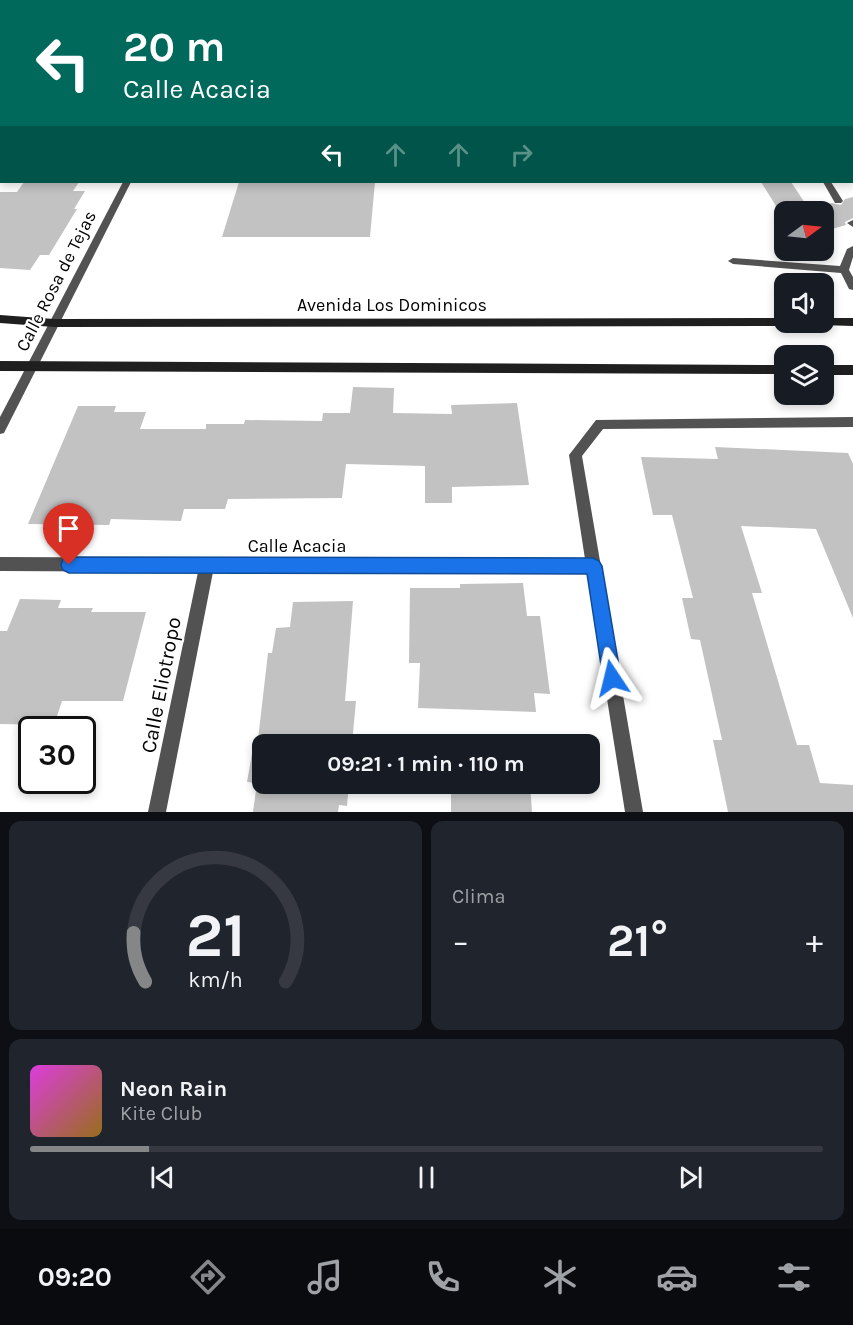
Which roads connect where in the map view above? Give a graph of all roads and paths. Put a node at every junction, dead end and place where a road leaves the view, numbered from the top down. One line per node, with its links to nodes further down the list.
1 (126, 183): 12 (street, Calle Rosa de Tejas)
2 (828, 183): 3 (street)
3 (838, 201)
4 (853, 249): 6 (street)
5 (733, 261): 6 (street)
6 (844, 270): 7 (street)
7 (853, 286)
8 (0, 319): 12 (street, Avenida Los Dominicos)
9 (774, 322): 12 (street, Avenida Los Dominicos)
10 (834, 322): 11 (street)
11 (853, 322)
12 (54, 323): 14 (street, Calle Rosa de Tejas)
13 (0, 366): 14 (street)
14 (32, 368): 15 (street); 19 (street, Calle Rosa de Tejas)
15 (774, 370)
16 (834, 370): 17 (street)
17 (853, 370)
18 (853, 423): 22 (street)
19 (0, 429)
20 (0, 564): 21 (street, Calle Acacia)
21 (207, 565): 22 (street, Calle Acacia); 23 (street, Calle Eliotropo)
22 (593, 566): 24 (street)
23 (157, 812)
24 (634, 812)

